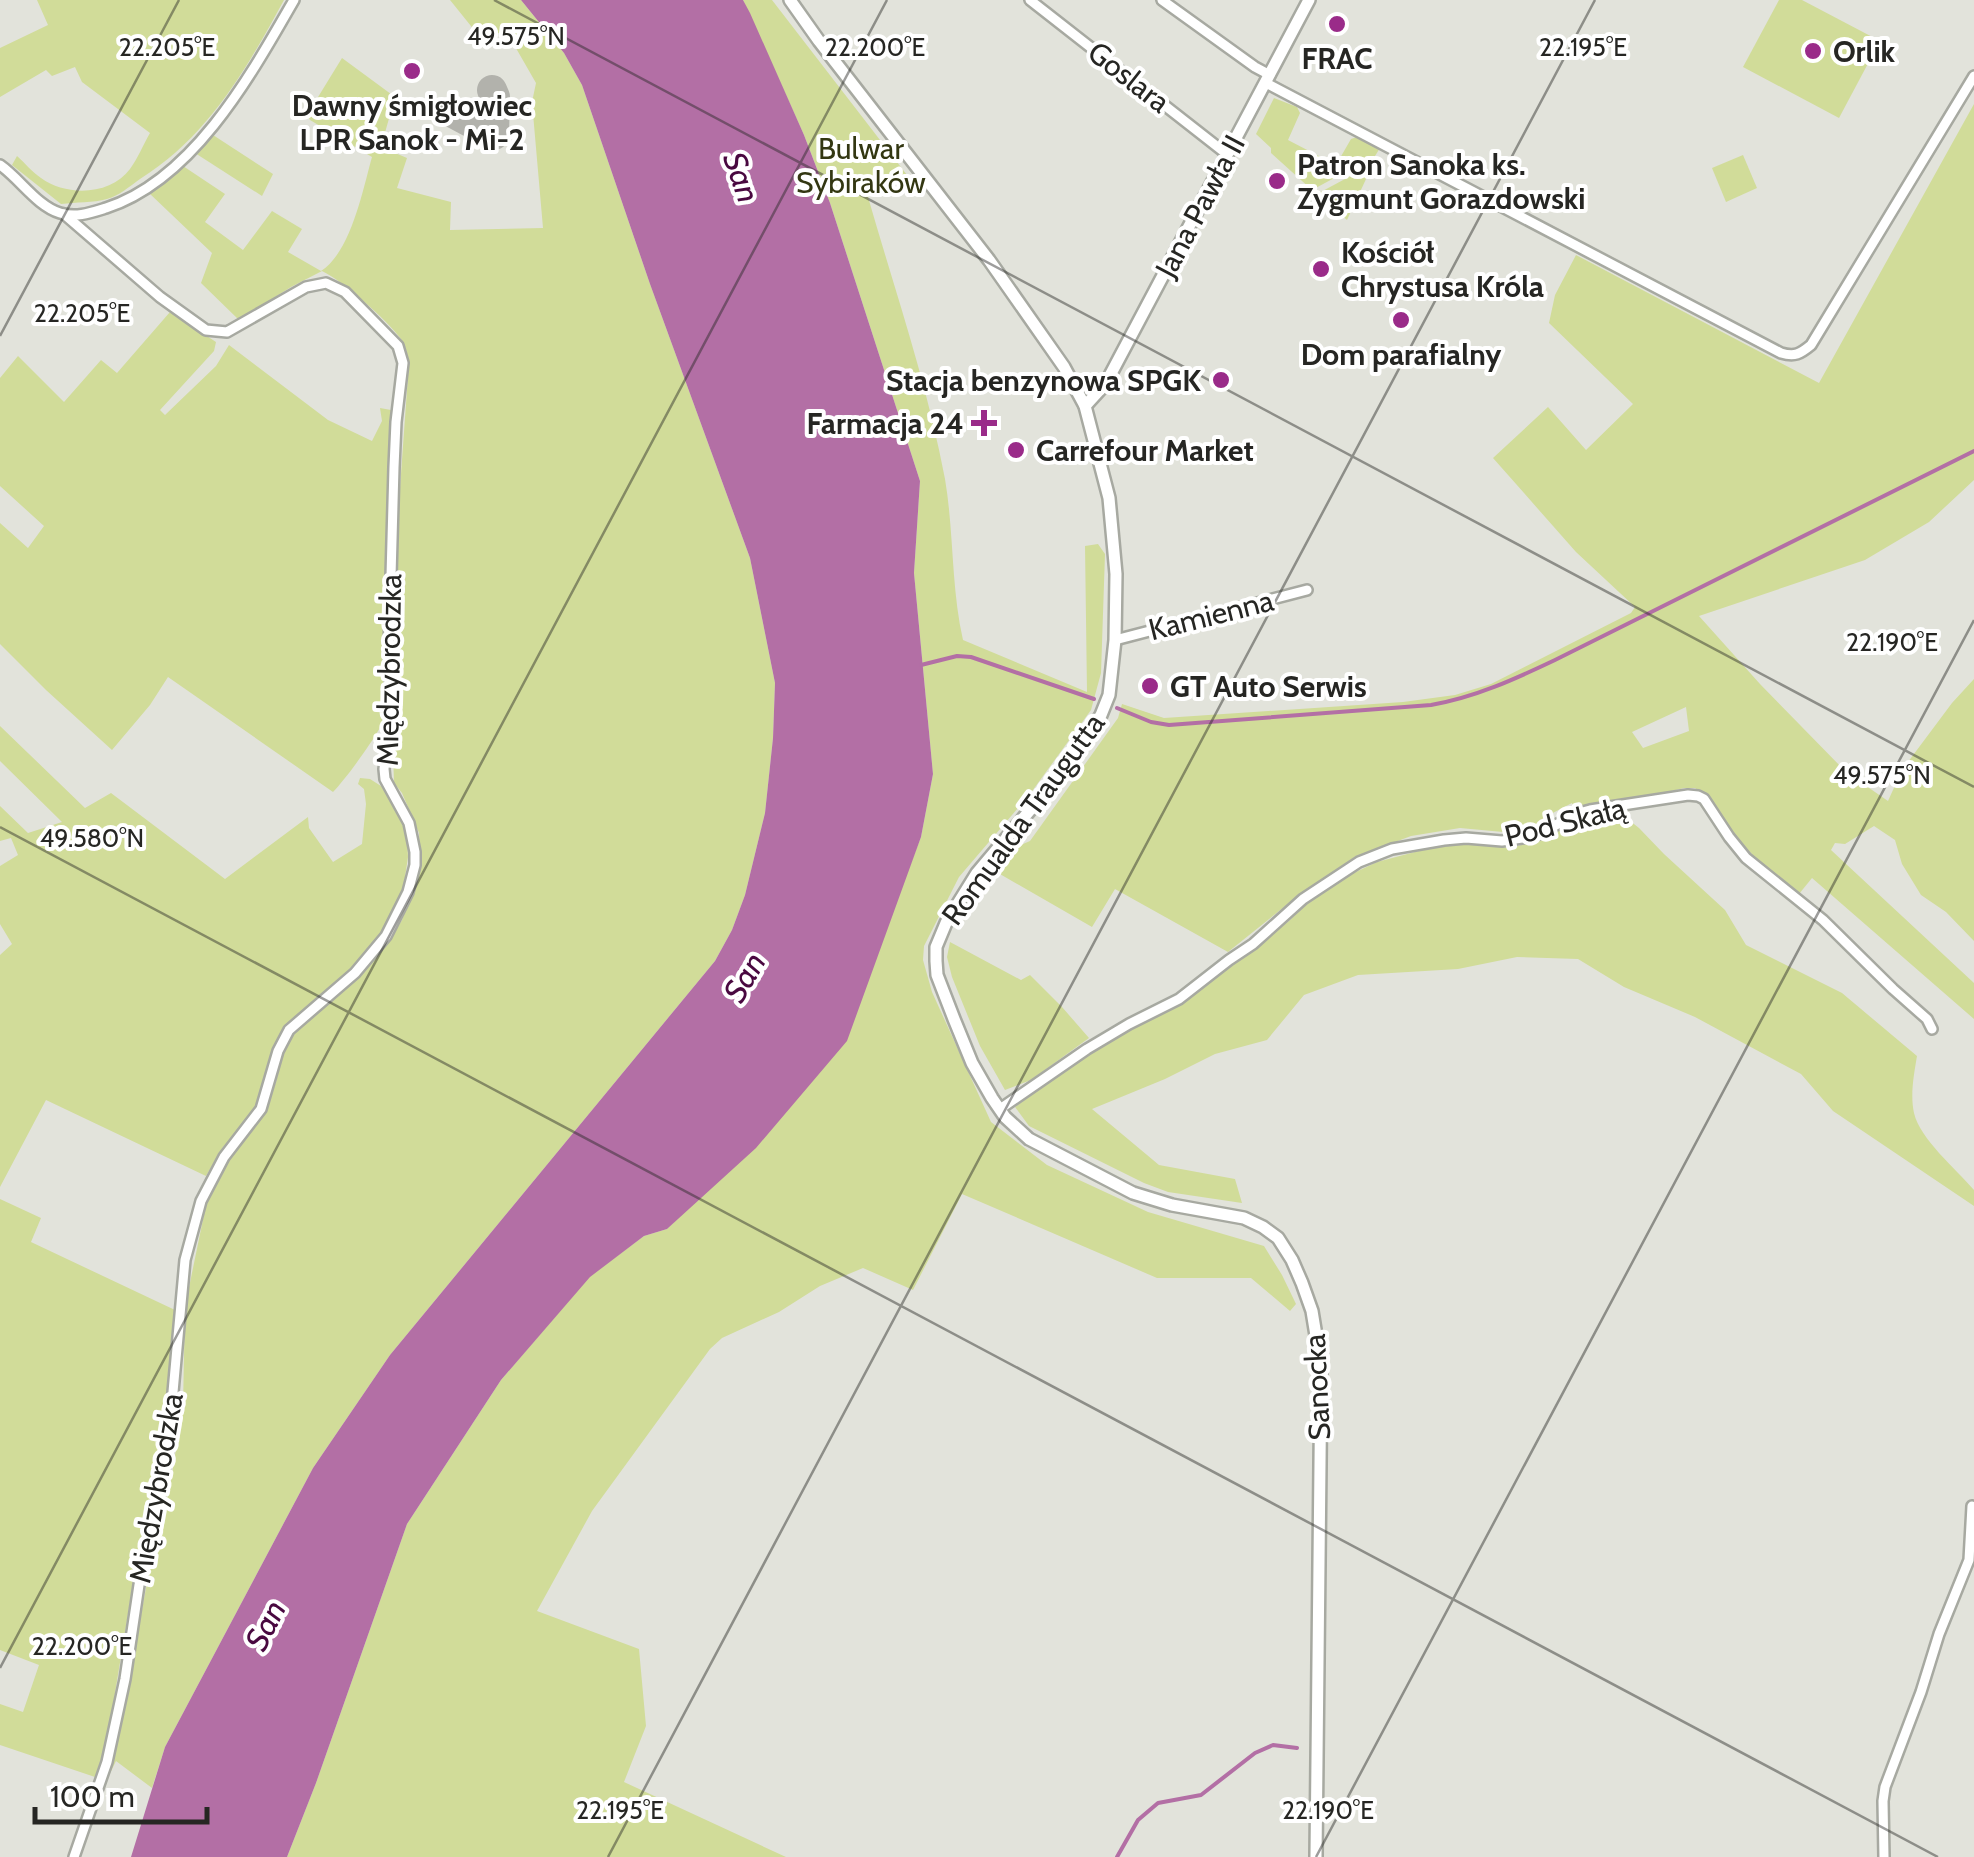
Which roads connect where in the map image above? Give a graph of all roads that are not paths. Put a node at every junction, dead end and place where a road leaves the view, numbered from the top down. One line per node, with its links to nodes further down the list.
1 (294, 0): 10 (street)
2 (1030, 0): 8 (street, Goslara)
3 (1162, 0): 7 (street)
4 (1309, 0): 7 (street, Jana Pawła II)
5 (795, 4): 11 (street, Romualda Traugutta)
6 (1974, 76): 7 (street)
7 (1268, 79): 8 (street, Jana Pawła II)
8 (1228, 155): 11 (street, Jana Pawła II)
9 (0, 165): 10 (street)
10 (64, 214): 17 (street, Międzybrodzka)
11 (1085, 406): 13 (street, Romualda Traugutta)
12 (1308, 590): 13 (street, Kamienna)
13 (1114, 640): 15 (street, Romualda Traugutta)
14 (1932, 1030): 15 (street, Pod Skałą)
15 (1000, 1109): 18 (street, Sanocka)
16 (1972, 1506): 19 (street)
17 (74, 1857)
18 (1316, 1857)
19 (1884, 1857)

